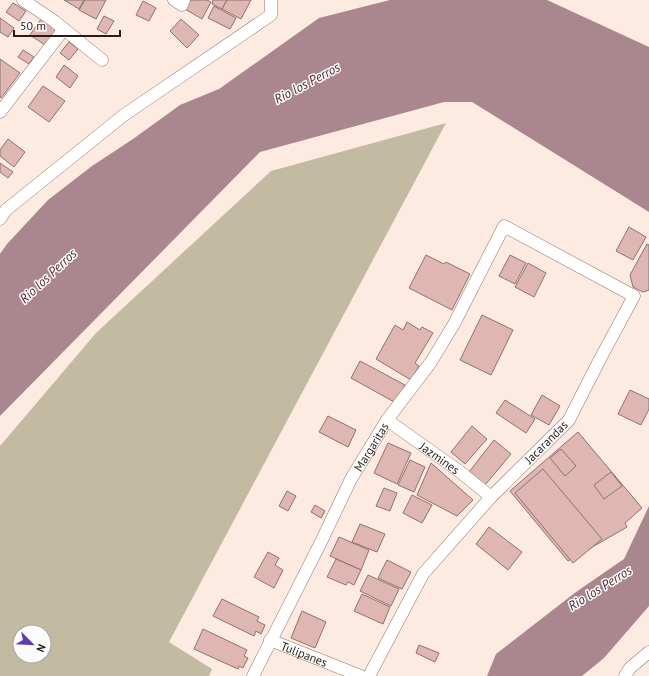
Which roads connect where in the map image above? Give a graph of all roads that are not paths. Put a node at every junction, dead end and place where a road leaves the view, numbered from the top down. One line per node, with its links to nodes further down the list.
1 (23, 0): 5 (street)
2 (174, 0): 3 (street)
3 (184, 0)
4 (271, 0): 8 (street)
5 (64, 29): 6 (street); 7 (street)
6 (102, 60)
7 (0, 112)
8 (0, 219)
9 (504, 226): 10 (street, Margaritas); 11 (street, Jacarandas)
10 (387, 420): 11 (street, Jazmines); 12 (street, Margaritas)
11 (491, 497): 16 (street, Jacarandas)
12 (270, 640): 14 (street, Margaritas); 15 (street, Tulipanes)
13 (649, 652): 17 (street)
14 (253, 676)
15 (362, 676)
16 (370, 676)
17 (624, 676)

